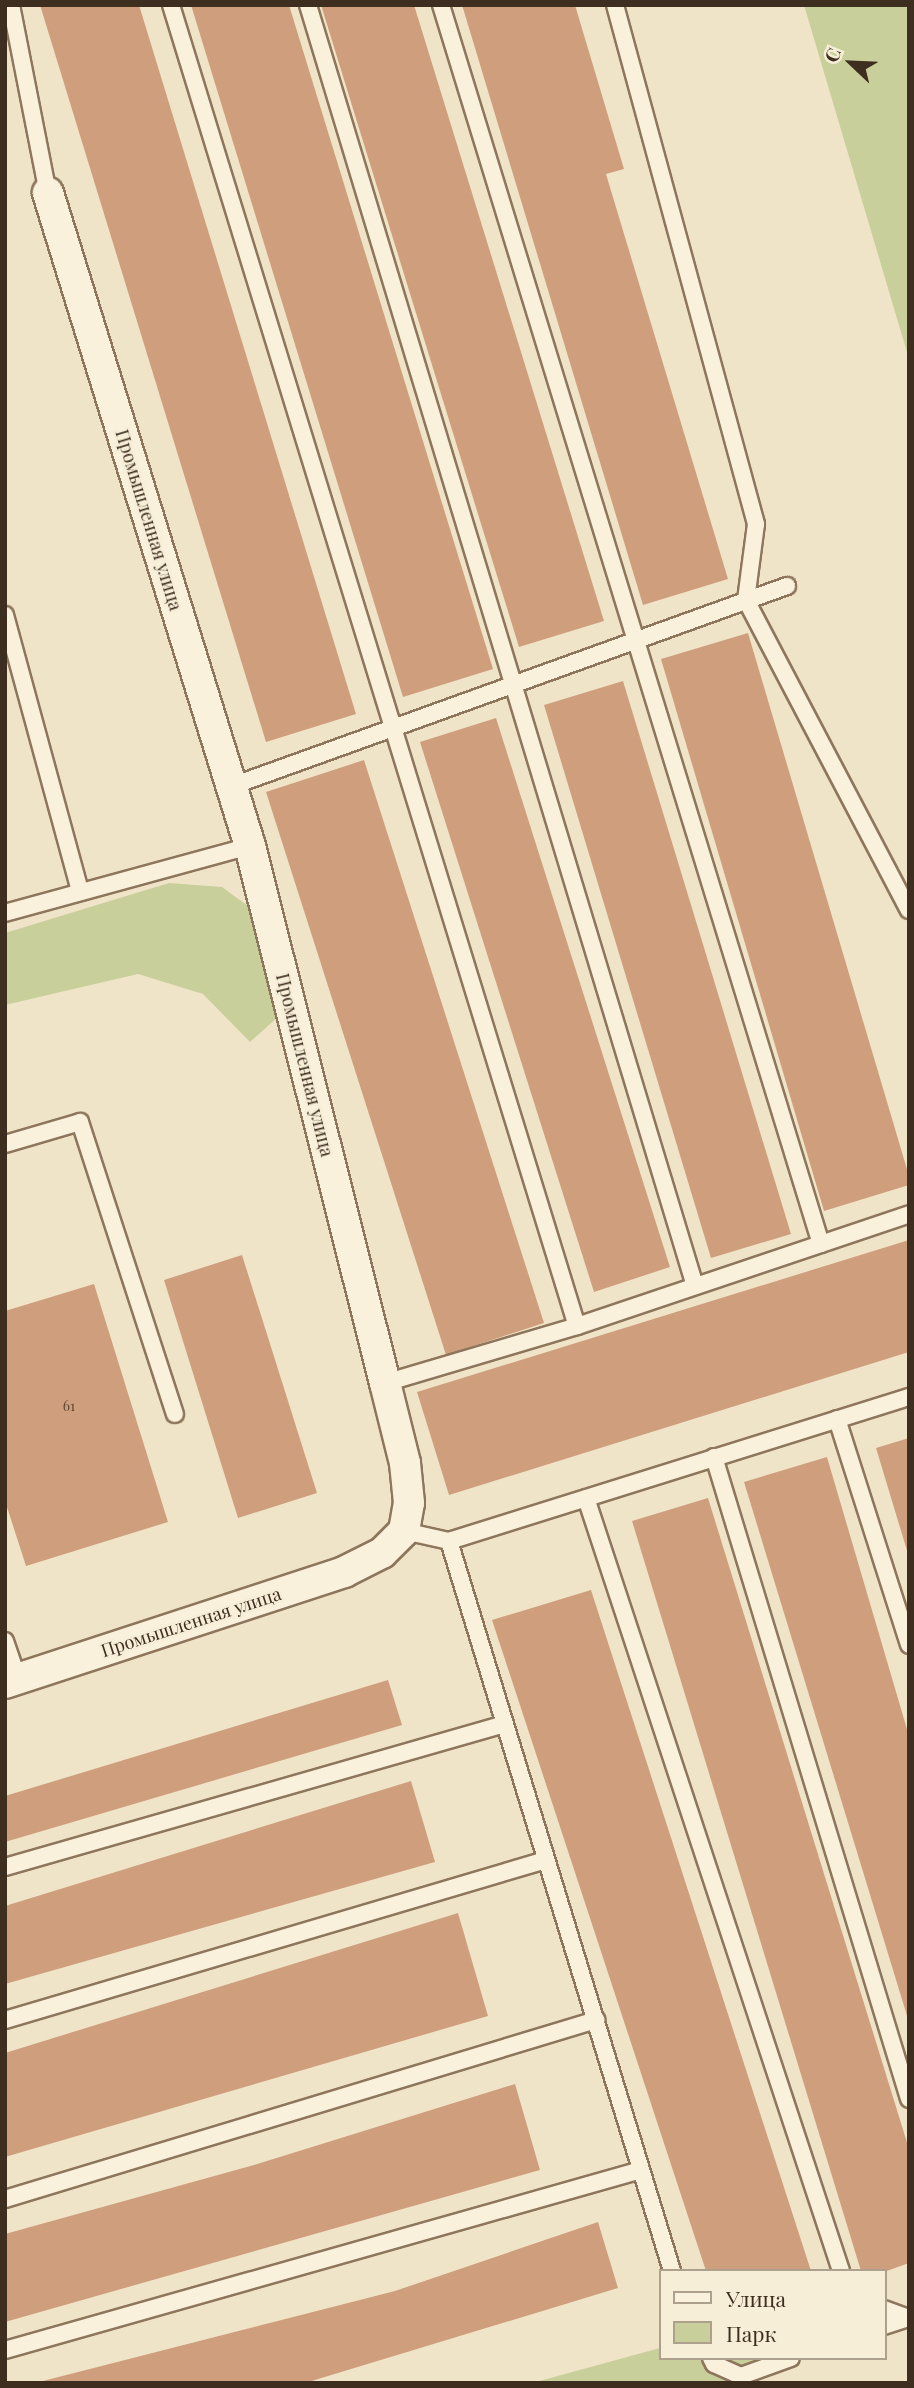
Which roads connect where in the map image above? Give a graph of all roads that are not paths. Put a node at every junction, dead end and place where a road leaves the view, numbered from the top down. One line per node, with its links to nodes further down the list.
1 (11, 5): 6 (lane)
2 (171, 5): 12 (lane)
3 (308, 5): 11 (lane)
4 (441, 5): 10 (lane)
5 (615, 5): 8 (lane)
6 (48, 193): 13 (street, Промышленная улица)
7 (787, 586): 8 (lane)
8 (746, 600): 10 (lane); 16 (lane)
9 (5, 615): 15 (lane)
10 (636, 640): 11 (lane); 20 (lane)
11 (513, 685): 12 (lane); 21 (lane)
12 (393, 728): 13 (lane); 22 (lane)
13 (232, 786): 14 (street, Промышленная улица)
14 (250, 846): 15 (lane); 23 (street, Промышленная улица)
15 (80, 892): 17 (lane)
16 (909, 910)
17 (5, 913)
18 (5, 1144): 25 (lane)
19 (909, 1214): 20 (lane)
20 (821, 1244): 21 (lane)
21 (695, 1286): 22 (lane)
22 (577, 1326): 23 (lane)
23 (386, 1383): 29 (street, Промышленная улица)
24 (909, 1397): 26 (lane)
25 (175, 1414)
26 (837, 1419): 27 (lane); 32 (lane)
27 (714, 1457): 28 (lane); 39 (lane)
28 (586, 1498): 30 (lane); 43 (lane)
29 (404, 1531): 30 (lane); 33 (street, Промышленная улица)
30 (449, 1541): 34 (lane)
31 (5, 1641): 33 (lane)
32 (909, 1645)
33 (11, 1681)
34 (505, 1724): 35 (lane); 36 (lane)
35 (546, 1860): 37 (lane); 38 (lane)
36 (5, 1867)
37 (5, 2020)
38 (596, 2020): 40 (lane); 41 (lane)
39 (909, 2099)
40 (641, 2170): 42 (lane); 46 (lane)
41 (5, 2199)
42 (671, 2269)
43 (840, 2269)
44 (886, 2310): 45 (lane)
45 (886, 2325)
46 (5, 2350)
47 (712, 2360): 48 (lane)
48 (785, 2360)

